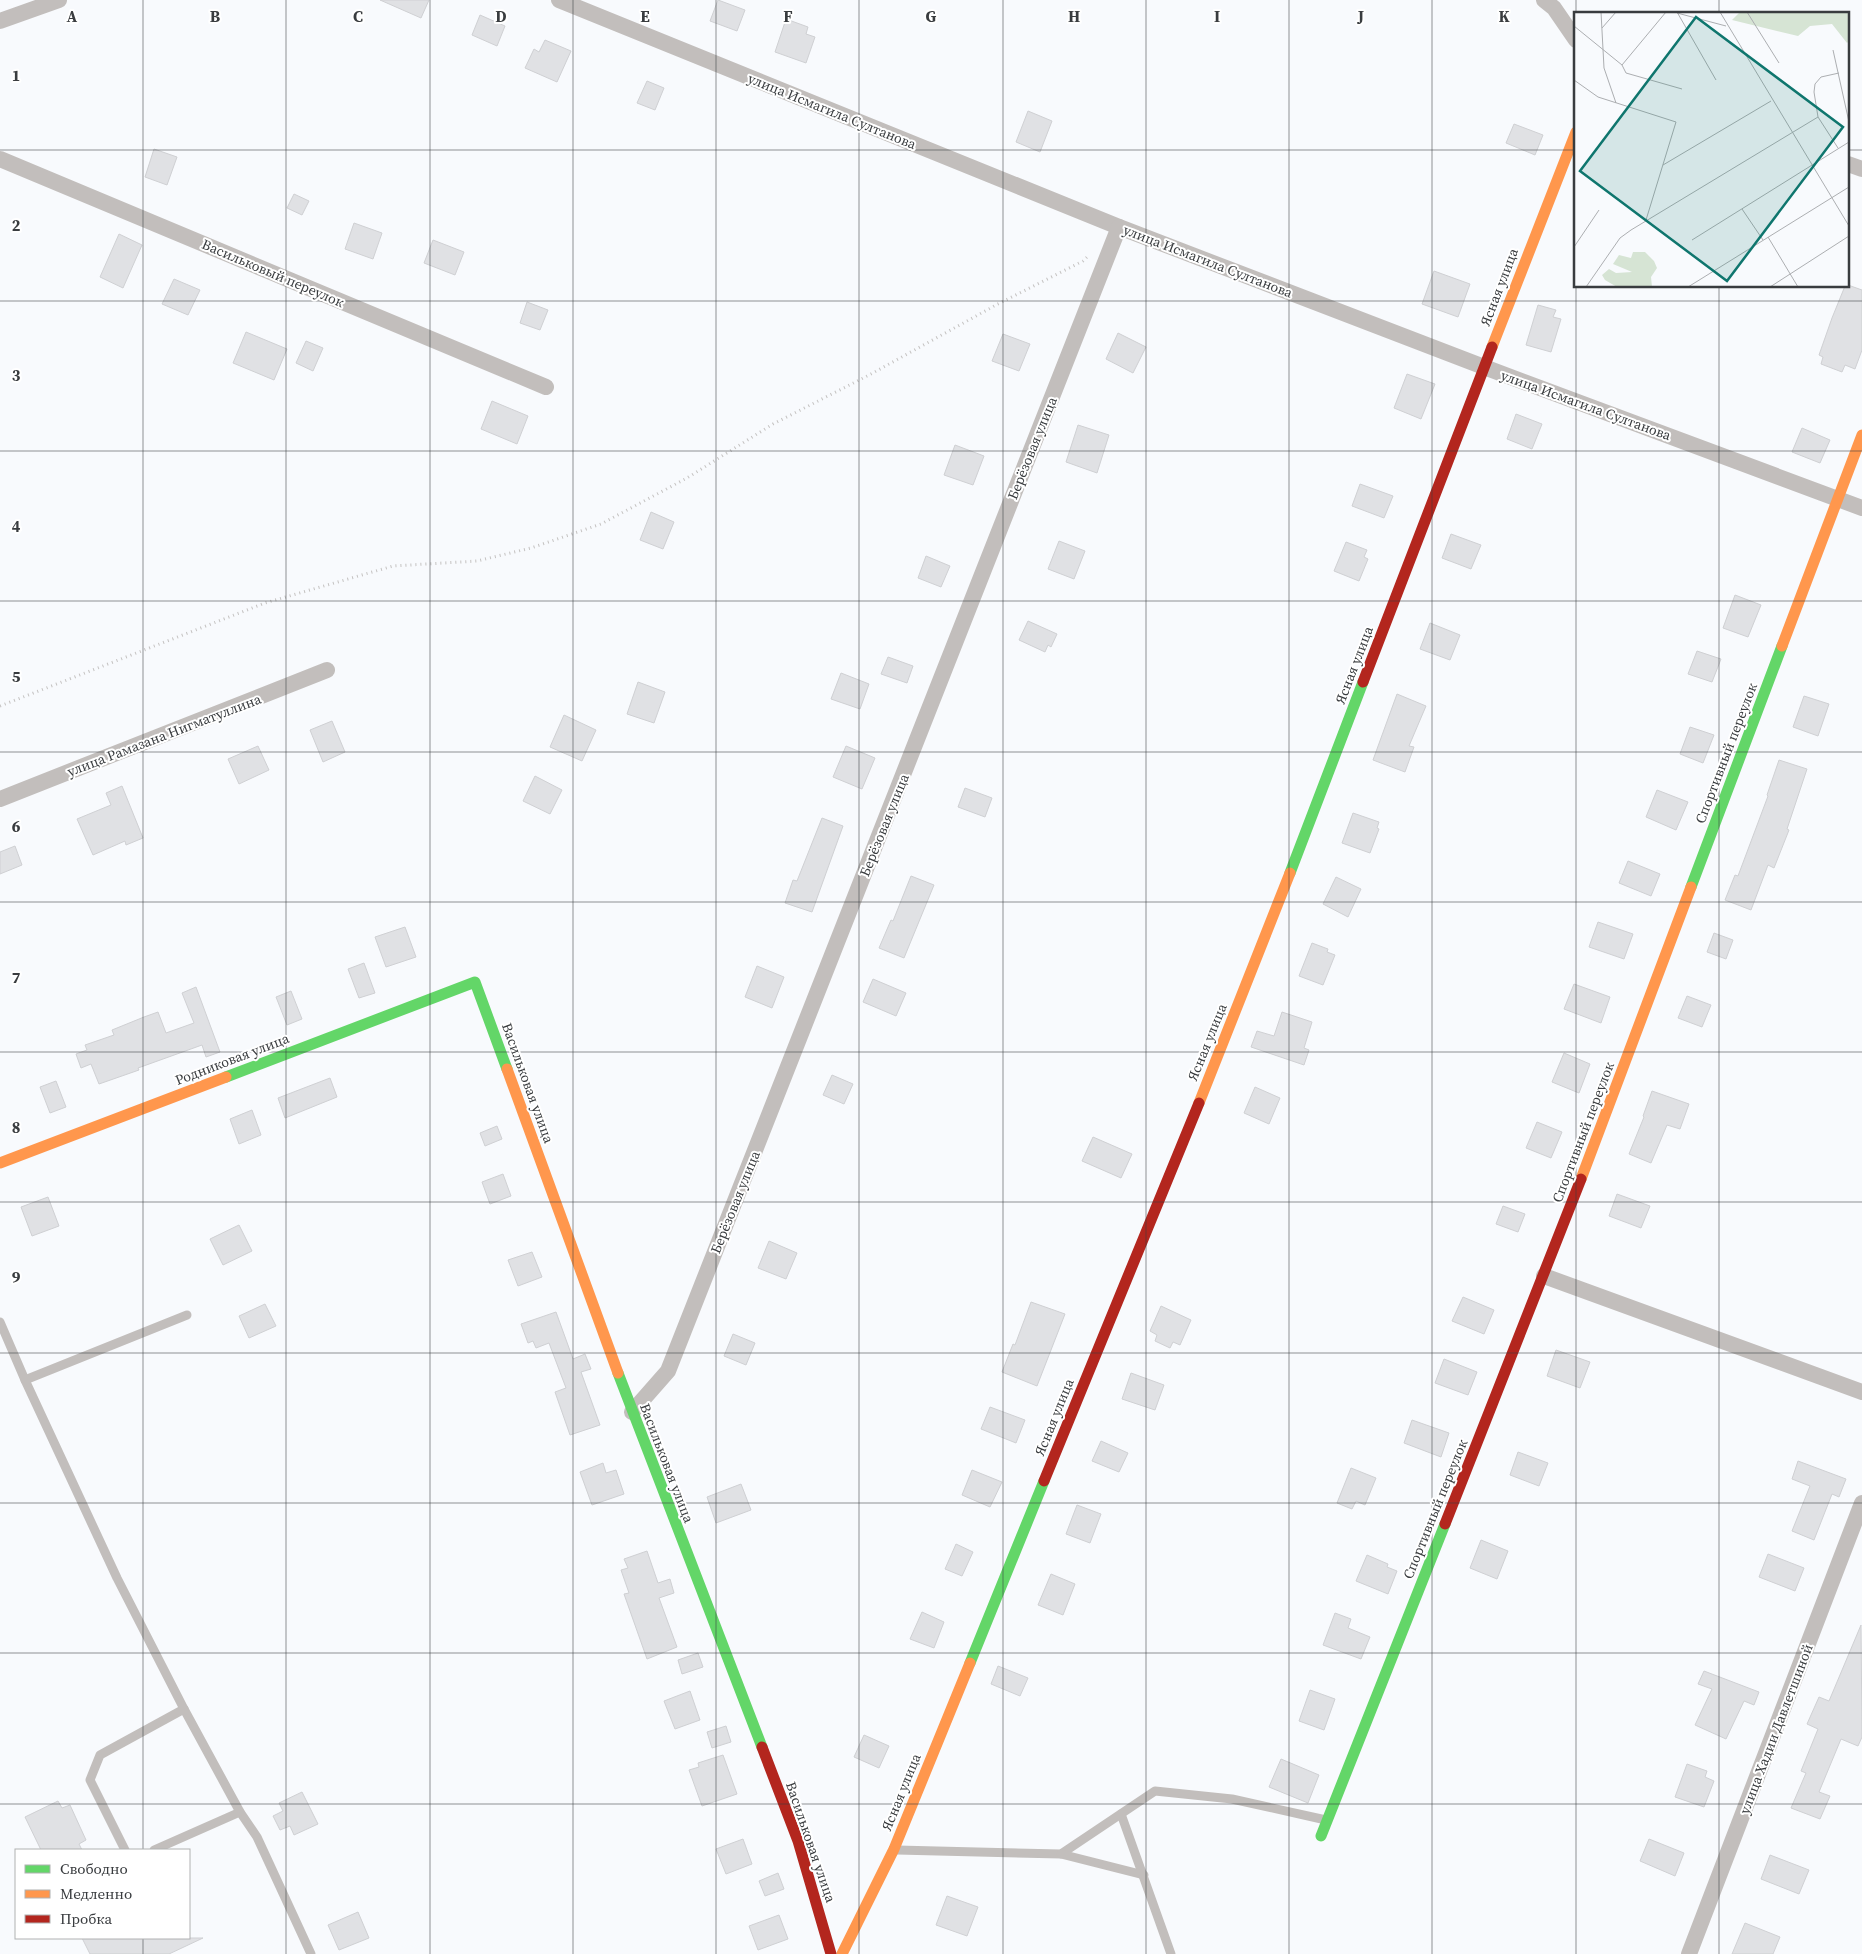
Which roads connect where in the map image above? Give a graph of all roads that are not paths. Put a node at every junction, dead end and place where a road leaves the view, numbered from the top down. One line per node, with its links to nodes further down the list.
1 (59, 0): 4 (street)
2 (559, 0): 10 (street, улица Исмагила Султанова)
3 (1544, 0): 5 (street)
4 (0, 22)
5 (1574, 37)
6 (1574, 137): 11 (street, Ясная улица)
7 (0, 159): 12 (street, Васильковый переулок)
8 (1850, 165): 9 (street)
9 (1862, 169)
10 (1119, 227): 11 (street, улица Исмагила Султанова); 25 (street, Берёзовая улица)
11 (1484, 367): 14 (street, улица Исмагила Султанова); 34 (street, Ясная улица)
12 (546, 387)
13 (1862, 434): 14 (street, Спортивный переулок)
14 (1838, 498): 15 (street, улица Исмагила Султанова); 20 (street, Спортивный переулок)
15 (1862, 508)
16 (327, 670): 17 (street, улица Рамазана Нигматуллина)
17 (0, 799)
18 (475, 982): 19 (street, Родниковая улица); 25 (street, Васильковая улица)
19 (0, 1163)
20 (1544, 1276): 24 (street); 30 (street, Спортивный переулок)
21 (187, 1315): 23 (lane)
22 (0, 1322): 23 (lane)
23 (25, 1380): 27 (lane)
24 (1862, 1392)
25 (632, 1412): 38 (street, Васильковая улица)
26 (1862, 1503): 41 (street, улица Хадии Давлетшиной)
27 (184, 1709): 28 (lane); 32 (lane)
28 (240, 1812): 33 (lane); 37 (lane)
29 (1121, 1814): 30 (lane); 35 (lane); 36 (lane)
30 (1327, 1820): 31 (street, Спортивный переулок)
31 (1321, 1836)
32 (124, 1849)
33 (156, 1849)
34 (894, 1850): 35 (lane); 39 (street, Ясная улица)
35 (1062, 1854): 36 (lane)
36 (1144, 1875): 40 (lane)
37 (310, 1954)
38 (831, 1954)
39 (842, 1954)
40 (1171, 1954)
41 (1689, 1954)

